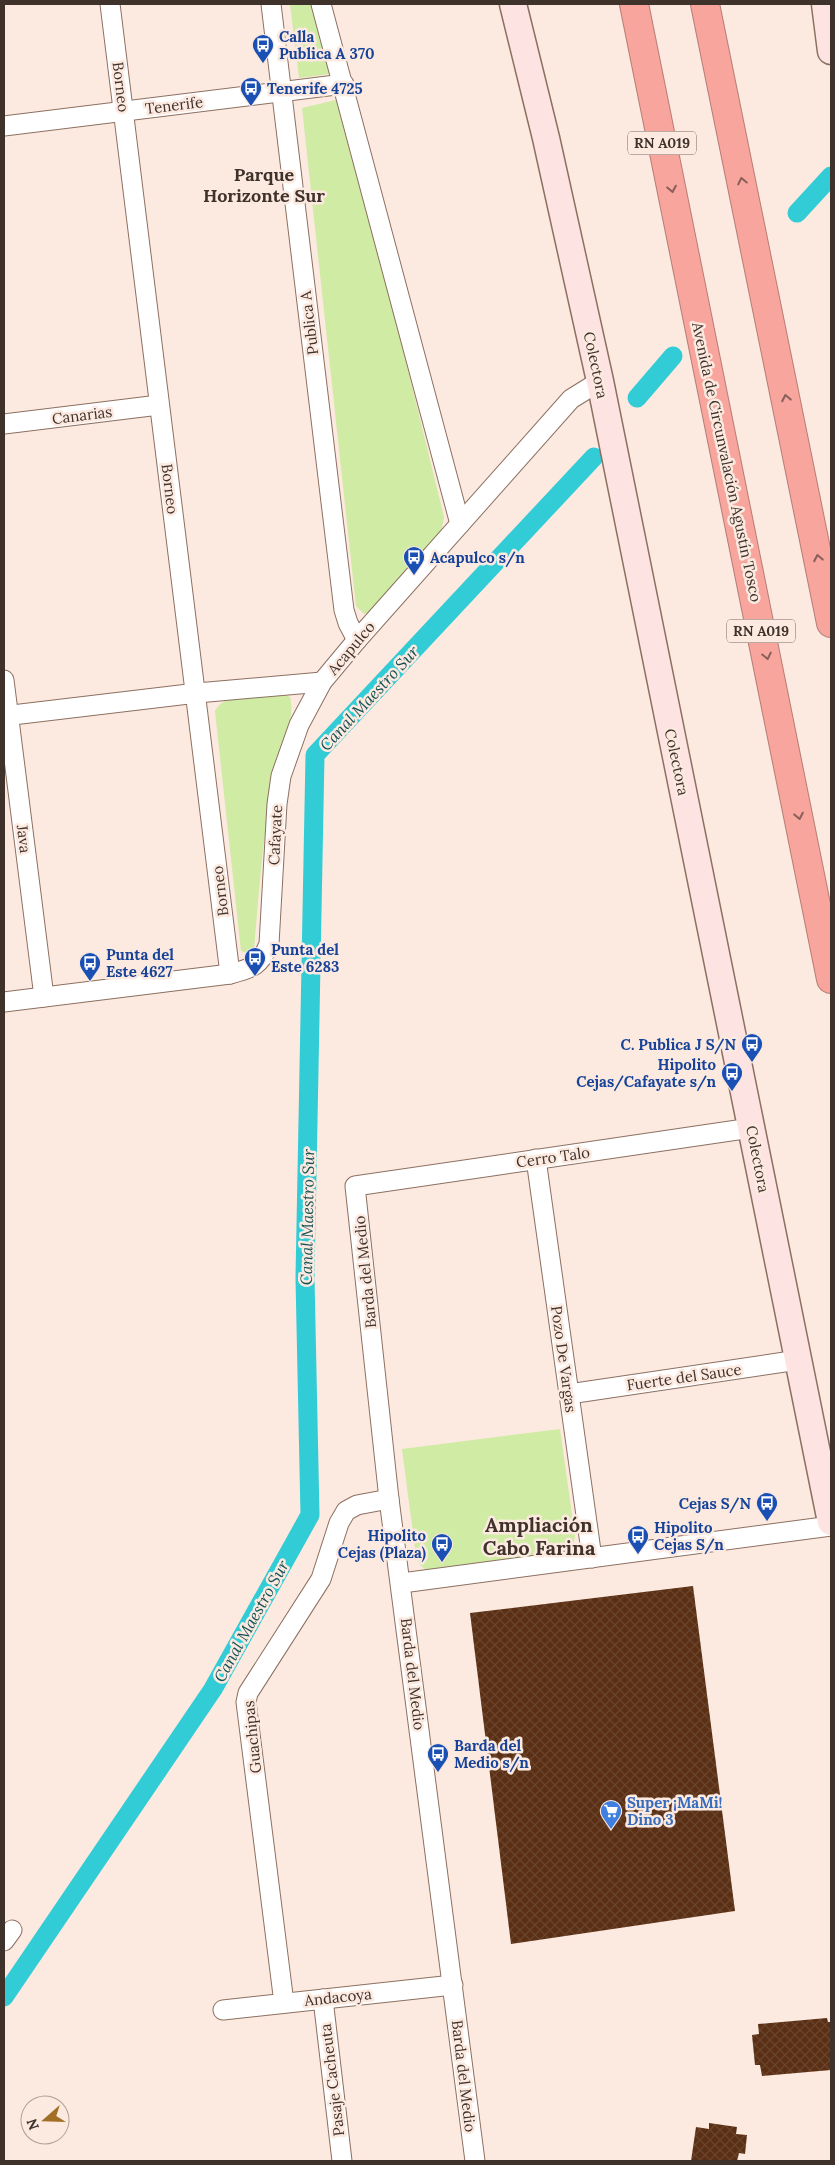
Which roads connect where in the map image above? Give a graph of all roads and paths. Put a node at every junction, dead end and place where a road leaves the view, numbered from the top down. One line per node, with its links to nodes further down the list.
1 (110, 4): 12 (street, Borneo)
2 (271, 4): 11 (street, Publica A)
3 (321, 4): 10 (street)
4 (512, 4): 15 (street, Colectora)
5 (622, 4): 14 (highway)
6 (634, 4): 14 (highway, Avenida de Circunvalación Agustín Tosco / RN A019)
7 (707, 4): 19 (highway, one-way to 7)
8 (825, 4): 9 (street)
9 (831, 51)
10 (344, 84): 11 (street, Tenerife); 18 (street)
11 (281, 92): 12 (street, Tenerife); 20 (street, Publica A)
12 (124, 111): 13 (street, Tenerife); 16 (street, Borneo)
13 (4, 126)
14 (666, 160): 26 (highway, Avenida de Circunvalación Agustín Tosco / RN A019, one-way to 26)
15 (600, 382): 18 (street, Acapulco); 29 (street, Colectora)
16 (159, 405): 17 (street, Canarias); 23 (street, Borneo)
17 (4, 424)
18 (460, 524): 20 (street, Acapulco)
19 (831, 623)
20 (357, 640): 22 (street, Acapulco)
21 (4, 680): 24 (street, Java)
22 (322, 682): 23 (street, Acapulco); 25 (street, Cafayate)
23 (197, 693): 24 (street, Acapulco); 25 (street, Borneo)
24 (6, 716): 27 (street, Java)
25 (230, 974): 27 (street, Cafayate)
26 (831, 979)
27 (44, 997): 28 (street, Cafayate)
28 (4, 1002)
29 (751, 1128): 30 (street, Cerro Talo); 32 (street, Colectora)
30 (536, 1159): 31 (street, Cerro Talo); 33 (street, Pozo De Vargas)
31 (355, 1186): 34 (street, Barda del Medio)
32 (798, 1360): 33 (street, Fuerte del Sauce); 35 (street, Colectora)
33 (569, 1394): 36 (street, Pozo De Vargas)
34 (390, 1499): 37 (street, Barda del Medio); 40 (street, Guachipas)
35 (831, 1524): 36 (street)
36 (592, 1558): 37 (street)
37 (402, 1582): 38 (street, Barda del Medio)
38 (453, 1985): 39 (street, Andacoya); 43 (street, Barda del Medio)
39 (323, 1998): 40 (street, Andacoya); 42 (street, Pasaje Cacheuta)
40 (284, 2003): 41 (street, Andacoya)
41 (223, 2010)
42 (342, 2161)
43 (475, 2161)

